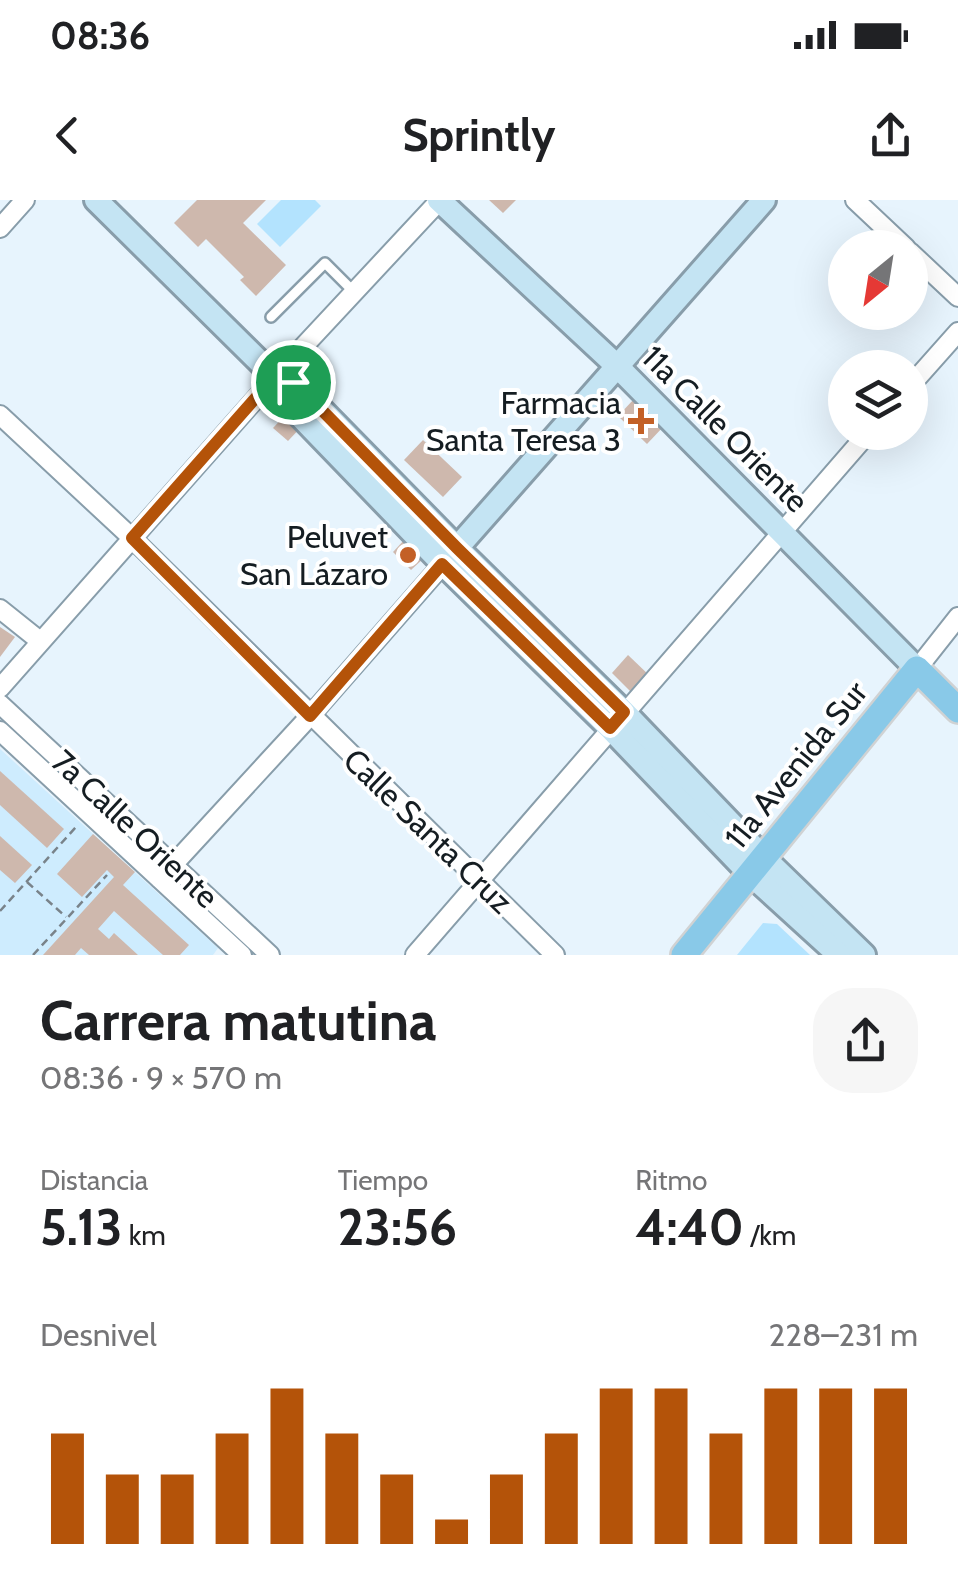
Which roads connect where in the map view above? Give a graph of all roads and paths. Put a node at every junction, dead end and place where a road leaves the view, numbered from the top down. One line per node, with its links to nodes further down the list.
1 (25, 200): 6 (street)
2 (96, 200): 15 (street)
3 (439, 200): 9 (street); 13 (street, 11a Calle Oriente)
4 (764, 200): 13 (street)
5 (855, 200): 7 (street)
6 (0, 228)
7 (887, 230)
8 (928, 268): 10 (street)
9 (353, 291): 11 (lane); 15 (street)
10 (958, 296)
11 (272, 316)
12 (958, 332): 14 (street)
13 (618, 366): 18 (street, 11a Calle Oriente); 20 (street)
14 (928, 366)
15 (275, 376): 19 (street); 20 (street)
16 (0, 416): 19 (street, Calle Santa Cruz)
17 (854, 450): 18 (street)
18 (782, 532): 24 (street, 11a Calle Oriente); 29 (street)
19 (132, 538): 23 (street); 28 (street, Calle Santa Cruz)
20 (450, 556): 28 (street); 29 (street)
21 (0, 609): 23 (street)
22 (958, 617): 24 (street, 11a Avenida Sur)
23 (40, 641): 25 (street)
24 (917, 669): 27 (main road, 11a Calle Oriente); 32 (main road, 11a Avenida Sur)
25 (0, 688)
26 (0, 704): 33 (street, 7a Calle Oriente)
27 (958, 710)
28 (310, 716): 33 (street); 36 (street, Calle Santa Cruz)
29 (617, 720): 32 (street); 36 (street)
30 (0, 731): 33 (street, 7a Calle Oriente)
31 (80, 822): 35 (path)
32 (756, 865): 44 (main road, 11a Avenida Sur); 45 (street); 46 (street)
33 (166, 872): 40 (street, 7a Calle Oriente); 41 (street, 7a Calle Oriente)
34 (107, 875): 38 (path)
35 (26, 882): 37 (path); 38 (path)
36 (480, 882): 42 (street); 43 (street, Calle Santa Cruz)
37 (0, 910)
38 (67, 918): 39 (path)
39 (33, 955)
40 (242, 955)
41 (270, 955)
42 (414, 955)
43 (555, 955)
44 (684, 955)
45 (838, 955)
46 (864, 955)

